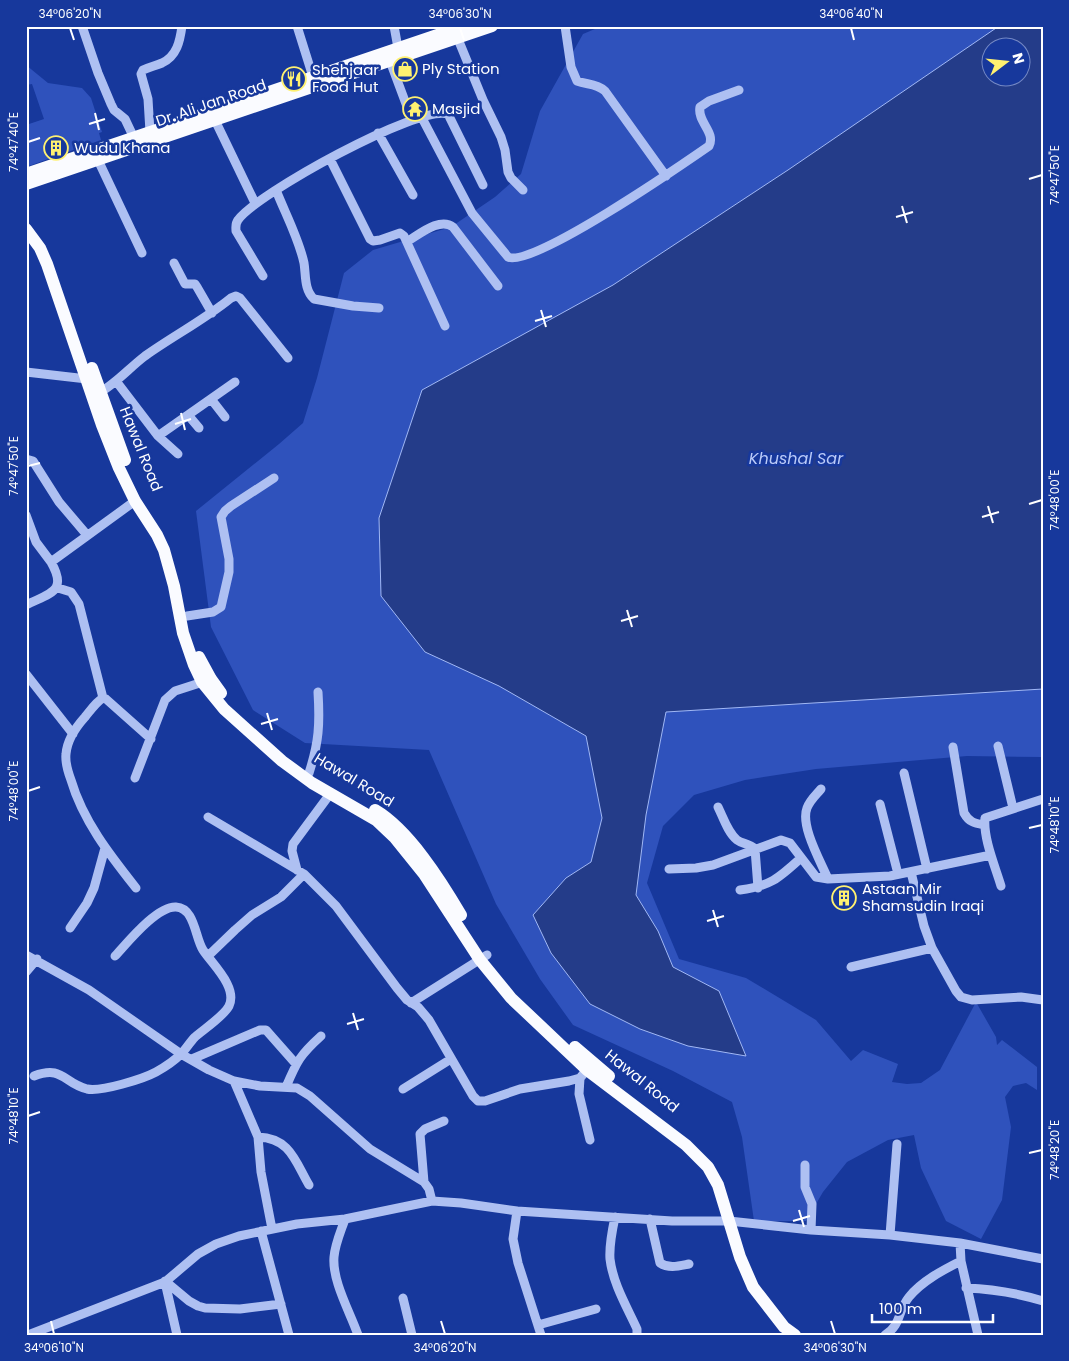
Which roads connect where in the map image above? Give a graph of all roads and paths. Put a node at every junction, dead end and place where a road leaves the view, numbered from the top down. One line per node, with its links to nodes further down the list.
1 (82, 26): 18 (street)
2 (182, 26): 16 (street)
3 (297, 26): 11 (street)
4 (394, 26): 9 (street)
5 (464, 26): 9 (main road, Dr. Ali Jan Road)
6 (492, 26): 8 (main road, Dr. Ali Jan Road)
7 (565, 26): 23 (street)
8 (458, 39): 10 (main road, Dr. Ali Jan Road); 27 (street)
9 (398, 48): 11 (main road, Dr. Ali Jan Road)
10 (390, 61): 13 (main road, Dr. Ali Jan Road); 15 (street)
11 (313, 77): 13 (main road, Dr. Ali Jan Road)
12 (740, 90): 23 (street)
13 (213, 115): 16 (main road, Dr. Ali Jan Road); 20 (main road, Dr. Ali Jan Road); 29 (street)
14 (422, 118): 15 (street); 23 (street); 25 (street)
15 (412, 120): 17 (street)
16 (150, 132): 18 (main road, Dr. Ali Jan Road)
17 (378, 134): 19 (street); 28 (street)
18 (134, 138): 21 (main road, Dr. Ali Jan Road)
19 (330, 159): 26 (street); 31 (street)
20 (98, 160): 21 (main road, Dr. Ali Jan Road); 32 (street)
21 (48, 171): 22 (main road, Dr. Ali Jan Road); 24 (main road, Dr. Ali Jan Road)
22 (26, 174)
23 (666, 176)
24 (26, 184)
25 (484, 185)
26 (276, 190): 29 (street); 36 (street)
27 (523, 190)
28 (413, 195)
29 (255, 204): 34 (street)
30 (28, 231): 41 (main road, Hawal Road); 44 (main road, Hawal Road)
31 (408, 241): 35 (street); 38 (street)
32 (142, 252)
33 (174, 263): 37 (street)
34 (263, 276)
35 (498, 286)
36 (379, 308)
37 (212, 313): 39 (street); 42 (street)
38 (445, 326)
39 (288, 358)
40 (26, 372): 41 (street)
41 (87, 379): 44 (main road, Hawal Road)
42 (116, 381): 44 (street); 49 (street)
43 (235, 382): 45 (street)
44 (96, 394): 53 (main road, Hawal Road); 59 (main road, Hawal Road)
45 (211, 399): 46 (street); 47 (street)
46 (188, 415): 48 (street); 49 (street)
47 (225, 417)
48 (198, 428)
49 (158, 436): 50 (street)
50 (178, 454)
51 (26, 459): 55 (street)
52 (274, 478): 59 (street)
53 (135, 501): 55 (street); 61 (main road, Hawal Road)
54 (26, 516): 56 (street)
55 (87, 535): 56 (street)
56 (51, 562): 57 (street)
57 (58, 588): 58 (street); 63 (street)
58 (26, 605)
59 (187, 616): 61 (main road, Hawal Road)
60 (26, 674): 64 (street)
61 (206, 680): 65 (street); 68 (main road, Hawal Road); 72 (main road, Hawal Road)
62 (318, 692): 68 (street)
63 (103, 698): 64 (street); 65 (street)
64 (73, 734): 79 (street)
65 (151, 739): 70 (street)
66 (998, 746): 76 (street)
67 (953, 747): 78 (street)
68 (309, 773): 72 (main road, Hawal Road)
69 (904, 773): 84 (street)
70 (135, 778)
71 (821, 789): 88 (street)
72 (328, 790): 85 (street); 98 (main road, Hawal Road)
73 (1043, 799): 76 (street)
74 (880, 804): 87 (street)
75 (718, 807): 80 (street)
76 (1013, 808): 78 (street)
77 (208, 818): 85 (street)
78 (984, 825): 81 (street)
79 (104, 848): 90 (street); 93 (street)
80 (755, 849): 82 (street); 83 (street); 91 (street)
81 (991, 854): 84 (street); 89 (street)
82 (801, 858): 88 (street); 91 (street)
83 (669, 869)
84 (927, 869): 86 (street)
85 (301, 872): 97 (street); 103 (street)
86 (911, 872): 87 (street); 94 (street)
87 (898, 874): 88 (street)
88 (828, 879)
89 (1002, 886)
90 (136, 888)
91 (758, 888): 92 (street)
92 (740, 890)
93 (70, 928)
94 (932, 948): 100 (street); 102 (street)
95 (26, 954): 99 (street)
96 (115, 956): 97 (street)
97 (208, 956): 105 (street)
98 (483, 958): 103 (street); 109 (main road, Hawal Road)
99 (37, 960): 101 (street); 105 (street)
100 (851, 967)
101 (26, 972)
102 (1043, 1000)
103 (411, 1002): 107 (street)
104 (321, 1036): 108 (street)
105 (182, 1054): 106 (street); 110 (street)
106 (192, 1059): 108 (street); 111 (street)
107 (451, 1059): 109 (street); 113 (street)
108 (296, 1064): 112 (street)
109 (587, 1070): 116 (street); 126 (main road, Hawal Road)
110 (34, 1076)
111 (234, 1081): 112 (street); 115 (street)
112 (286, 1087): 119 (street)
113 (403, 1089)
114 (444, 1121): 119 (street)
115 (258, 1138): 120 (street); 127 (street)
116 (590, 1140)
117 (896, 1144): 130 (street)
118 (805, 1165): 128 (street)
119 (424, 1182): 121 (street)
120 (309, 1185)
121 (432, 1201): 122 (street); 124 (street)
122 (516, 1211): 123 (street); 141 (street)
123 (615, 1217): 125 (street); 149 (street)
124 (346, 1219): 127 (street); 146 (street)
125 (650, 1219): 126 (street); 134 (street)
126 (733, 1222): 128 (street); 142 (main road, Hawal Road)
127 (272, 1229): 129 (street)
128 (811, 1230): 130 (street)
129 (261, 1231): 135 (street); 139 (street)
130 (890, 1235): 131 (street)
131 (960, 1243): 132 (street); 133 (street)
132 (1043, 1260)
133 (960, 1261): 136 (street); 151 (street)
134 (689, 1264)
135 (165, 1281): 139 (street); 143 (street); 144 (street)
136 (966, 1288): 138 (street); 152 (street)
137 (403, 1298): 147 (street)
138 (1043, 1301)
139 (282, 1304): 145 (street)
140 (596, 1309): 141 (street)
141 (538, 1325): 148 (street)
142 (781, 1331): 150 (main road, Hawal Road)
143 (28, 1335)
144 (178, 1335)
145 (289, 1335)
146 (358, 1335)
147 (412, 1335)
148 (541, 1335)
149 (637, 1335)
150 (796, 1335)
151 (885, 1335)
152 (978, 1335)

